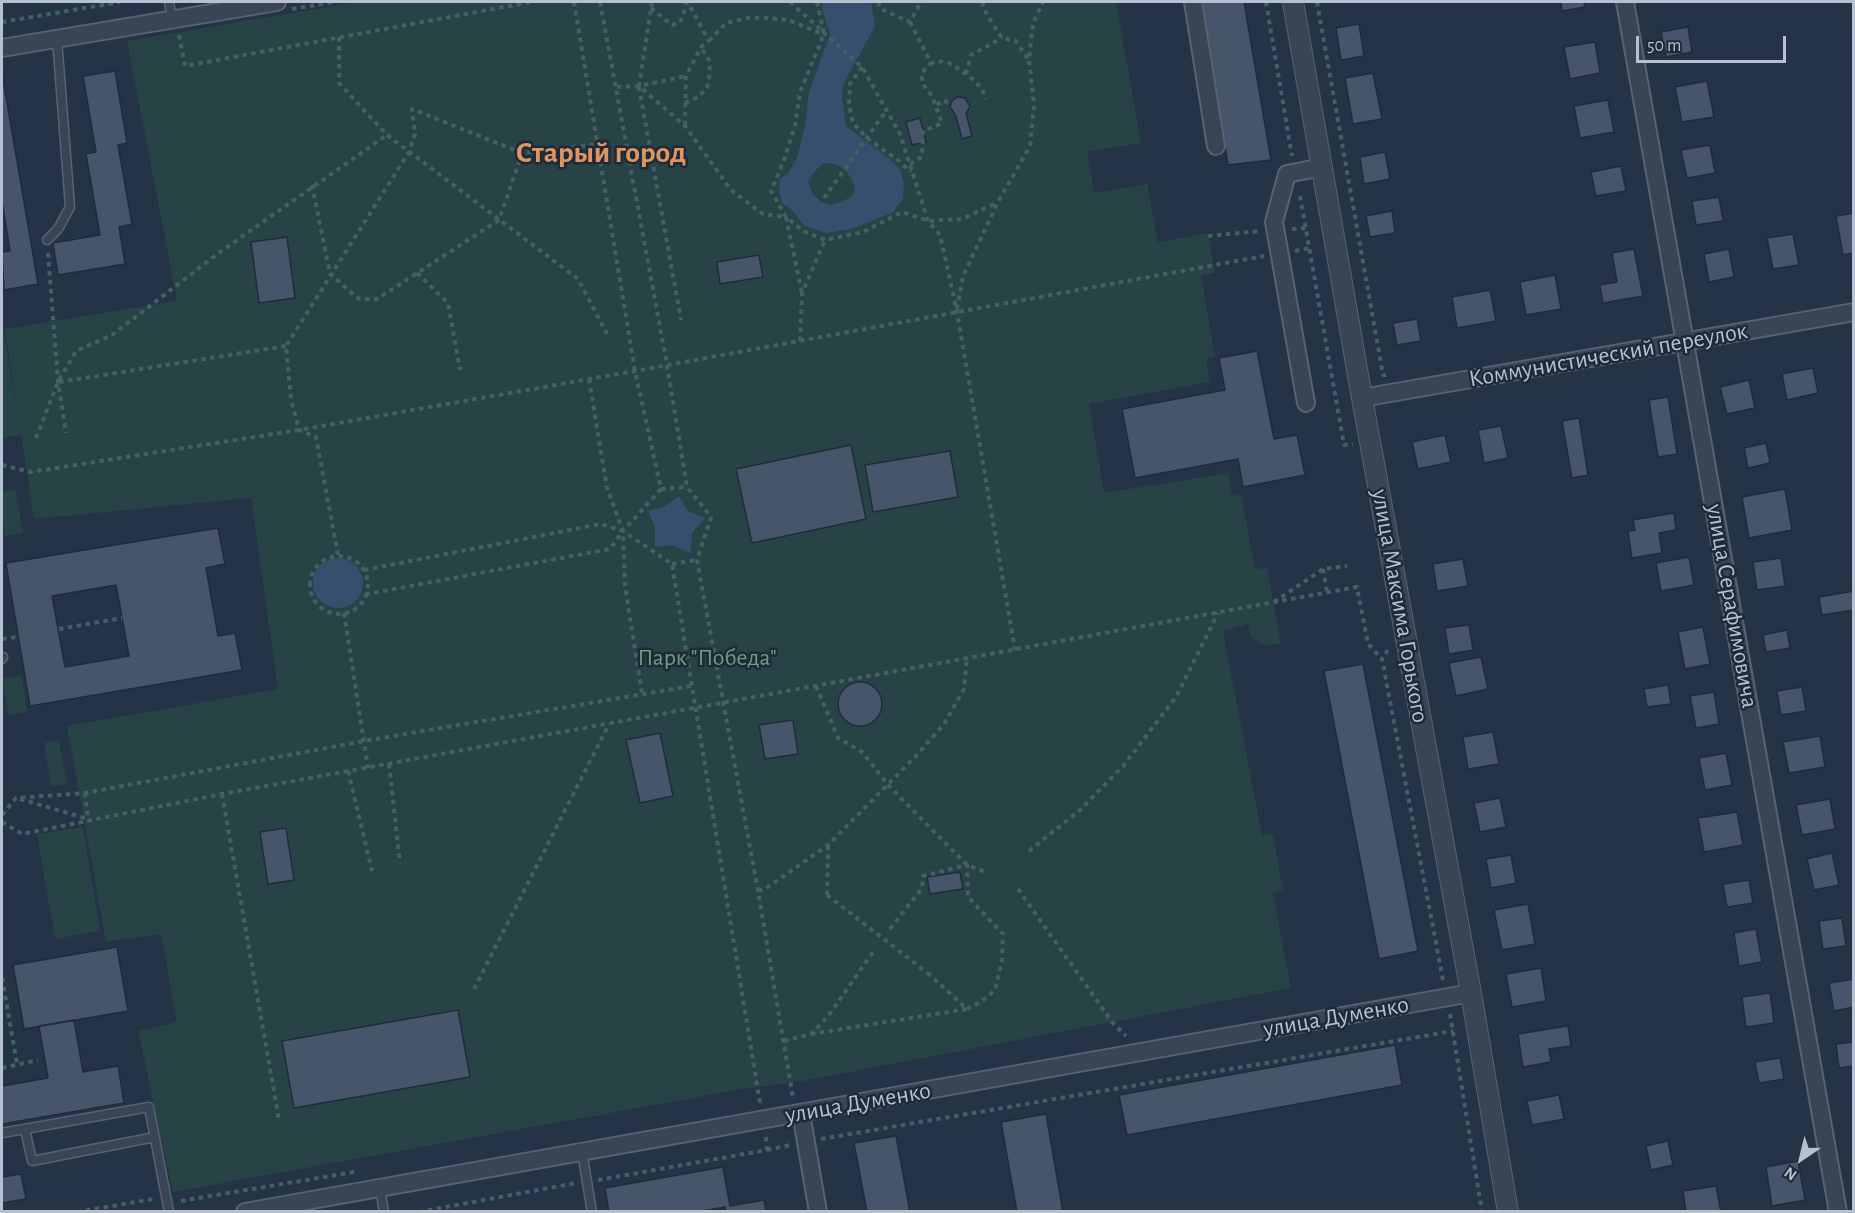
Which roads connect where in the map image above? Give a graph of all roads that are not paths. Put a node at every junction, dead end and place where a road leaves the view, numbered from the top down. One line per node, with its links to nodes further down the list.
1 (169, 2): 6 (lane)
2 (277, 2): 6 (street)
3 (1193, 2): 9 (street)
4 (1293, 2): 10 (street, улица Максима Горького)
5 (1625, 2): 13 (street, улица Серафимовича)
6 (172, 20): 7 (street)
7 (57, 39): 8 (street); 11 (lane)
8 (2, 48)
9 (1216, 146)
10 (1322, 167): 14 (street, улица Максима Горького); 15 (street)
11 (48, 240)
12 (1854, 312): 13 (street, Коммунистический переулок)
13 (1686, 341): 14 (street, Коммунистический переулок); 29 (street, улица Серафимовича)
14 (1362, 398): 16 (street, улица Максима Горького)
15 (1306, 403)
16 (1471, 993): 17 (street, улица Думенко); 28 (street, улица Максима Горького)
17 (801, 1113): 21 (street, улица Думенко); 27 (street)
18 (25, 1129): 19 (lane); 20 (lane); 20 (lane)
19 (2, 1133)
20 (155, 1137): 23 (lane)
21 (582, 1152): 22 (street, улица Думенко); 26 (lane)
22 (380, 1188): 24 (street, улица Думенко); 25 (lane)
23 (169, 1212)
24 (244, 1212)
25 (384, 1212)
26 (592, 1212)
27 (818, 1212)
28 (1508, 1212)
29 (1838, 1212)

